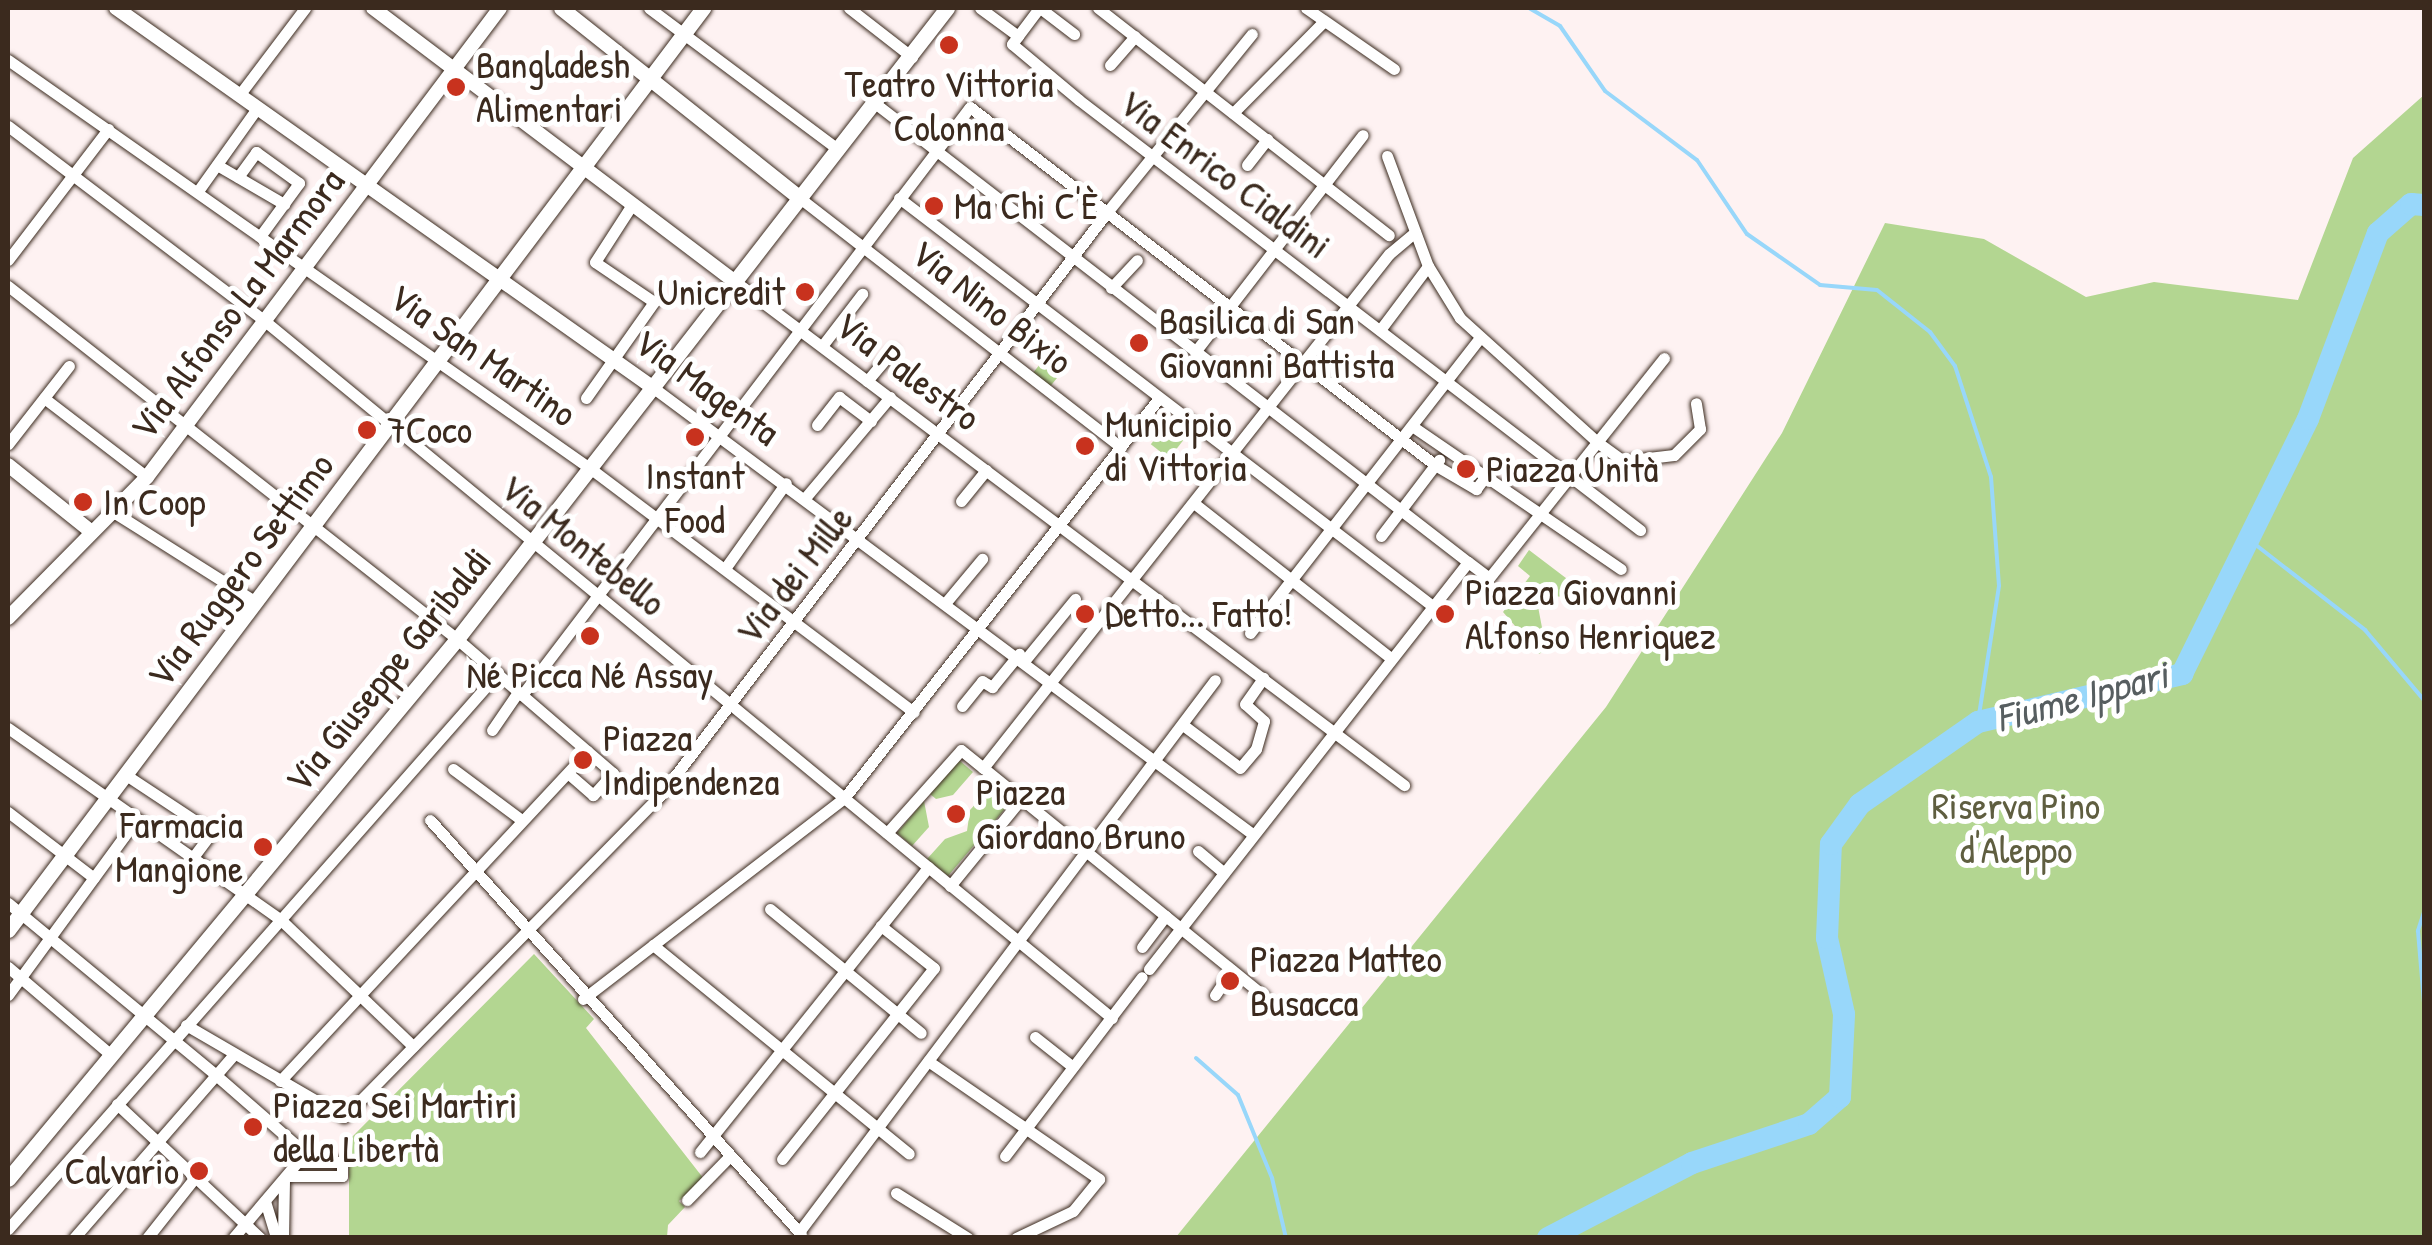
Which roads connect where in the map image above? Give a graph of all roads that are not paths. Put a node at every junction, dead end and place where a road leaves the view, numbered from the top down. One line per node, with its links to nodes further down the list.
1 (116, 8): 27 (street, Via Magenta)
2 (306, 8): 27 (street)
3 (374, 8): 23 (street, Via Palestro)
4 (500, 8): 23 (street, Via Alfonso La Marmora)
5 (561, 8): 25 (main road)
6 (649, 8): 15 (street)
7 (703, 8): 15 (main road, Via Ruggero Settimo)
8 (849, 8): 20 (street)
9 (948, 8): 20 (main road)
10 (980, 8): 18 (street, Via Enrico Cialdini)
11 (1040, 8): 16 (street); 18 (street)
12 (1098, 8): 19 (street)
13 (1306, 8): 14 (street)
14 (1324, 20): 24 (street); 30 (street)
15 (683, 33): 25 (main road, Via Ruggero Settimo); 35 (street)
16 (1074, 34)
17 (1252, 34): 26 (street, Via dei Mille)
18 (1018, 36): 37 (street, Via Enrico Cialdini)
19 (1134, 36): 22 (street); 26 (street)
20 (912, 57): 28 (main road, Via Giuseppe Garibaldi)
21 (8, 60): 32 (street, Via San Martino)
22 (1110, 64)
23 (454, 68): 41 (street, Via Palestro); 44 (street, Via Alfonso La Marmora)
24 (1394, 69)
25 (649, 78): 41 (main road, Via Ruggero Settimo); 47 (main road)
26 (1206, 93): 30 (street); 37 (street, Via dei Mille)
27 (240, 94): 29 (street, Via Magenta)
28 (876, 104): 35 (main road, Via Giuseppe Garibaldi); 36 (street)
29 (258, 106): 39 (street); 44 (street, Via Magenta)
30 (1234, 112): 34 (street)
31 (8, 126): 42 (street, Via Montebello)
32 (108, 129): 42 (street); 46 (street, Via San Martino)
33 (1363, 136): 45 (street)
34 (1267, 139): 40 (street); 45 (street)
35 (836, 148): 47 (main road, Via Giuseppe Garibaldi)
36 (939, 154): 48 (street); 51 (street); 57 (street)
37 (1154, 156): 51 (street, Via dei Mille); 55 (street, Via Enrico Cialdini)
38 (1387, 156): 52 (street)
39 (216, 165): 43 (street); 46 (street)
40 (1247, 165)
41 (583, 166): 50 (street, Via Palestro); 62 (main road, Via Ruggero Settimo)
42 (74, 174): 58 (street); 70 (street, Via Montebello)
43 (238, 177): 49 (street); 49 (street)
44 (368, 184): 61 (street, Via Alfonso La Marmora); 62 (street, Via Magenta)
45 (1326, 184): 54 (street); 55 (street)
46 (198, 191): 53 (street, Via San Martino)
47 (798, 200): 56 (street, Via Nino Bixio); 63 (main road, Via Giuseppe Garibaldi)
48 (903, 201): 56 (street); 67 (street)
49 (284, 204): 53 (street)
50 (633, 204): 63 (street, Via Palestro); 79 (street)
51 (1108, 211): 57 (street, Via dei Mille); 68 (street)
52 (1415, 232): 60 (street); 69 (street)
53 (261, 235): 61 (street, Via San Martino)
54 (1390, 235)
55 (1270, 250): 68 (street); 69 (street, Via Enrico Cialdini)
56 (863, 251): 71 (street); 77 (street, Via Nino Bixio)
57 (1074, 255): 65 (street); 67 (street, Via dei Mille)
58 (8, 260)
59 (1137, 260): 65 (street)
60 (1428, 266): 72 (street); 73 (street)
61 (308, 268): 70 (street, Via Alfonso La Marmora); 80 (street, Via San Martino)
62 (499, 278): 79 (street, Via Magenta); 80 (main road, Via Ruggero Settimo)
63 (737, 283): 71 (street, Via Palestro); 85 (main road, Via Giuseppe Garibaldi)
64 (8, 286): 94 (street)
65 (1111, 288): 75 (street)
66 (862, 294): 74 (street)
67 (1036, 304): 77 (street, Via dei Mille); 89 (street)
68 (1229, 306): 75 (street); 81 (street)
69 (1351, 306): 72 (street, Via Enrico Cialdini); 81 (street)
70 (266, 322): 94 (street, Via Alfonso La Marmora); 95 (street, Via Montebello)
71 (798, 330): 74 (street, Via Palestro); 97 (street)
72 (1380, 330): 84 (street, Via Enrico Cialdini)
73 (1480, 338): 84 (street); 100 (street)
74 (822, 346): 83 (street, Via Palestro)
75 (1196, 349): 91 (street)
76 (892, 350): 83 (street)
77 (1000, 355): 98 (street, Via dei Mille); 102 (street, Via Nino Bixio)
78 (1664, 358): 100 (street)
79 (612, 359): 85 (street, Via Magenta); 88 (street)
80 (438, 360): 95 (main road, Via Ruggero Settimo); 107 (street, Via San Martino)
81 (1305, 364): 91 (street); 99 (street)
82 (69, 366): 87 (street)
83 (867, 380): 86 (street, Via Palestro)
84 (1446, 381): 96 (street); 111 (street, Via Enrico Cialdini)
85 (655, 389): 97 (street, Via Magenta); 107 (main road, Via Giuseppe Garibaldi)
86 (890, 397): 92 (street); 98 (street, Via Palestro)
87 (44, 398): 101 (street); 110 (street)
88 (586, 398)
89 (1156, 398): 102 (street); 104 (street)
90 (1696, 402): 100 (street)
91 (1273, 408): 104 (street); 113 (street)
92 (871, 421): 93 (street); 114 (street)
93 (817, 425)
94 (187, 426): 110 (street, Via Alfonso La Marmora); 121 (street)
95 (388, 426): 121 (main road, Via Ruggero Settimo); 128 (street, Via Montebello)
96 (1412, 426): 99 (street); 103 (street)
97 (718, 434): 112 (street, Via Magenta); 120 (street)
98 (939, 434): 108 (street, Via Palestro); 127 (street, Via dei Mille)
99 (1402, 439): 106 (street); 113 (street)
100 (1598, 442): 111 (street)
101 (8, 444)
102 (1122, 447): 122 (street)
103 (1446, 452): 106 (street); 109 (street)
104 (1235, 459): 116 (street); 124 (street)
105 (8, 465): 123 (street)
106 (1434, 466): 109 (street); 117 (street)
107 (592, 469): 120 (street, Via San Martino); 128 (main road, Via Giuseppe Garibaldi)
108 (986, 470): 115 (street); 122 (street, Via Palestro)
109 (1492, 476): 119 (street)
110 (147, 477): 118 (street, Via Alfonso La Marmora)
111 (1570, 478): 119 (street); 125 (street, Via Enrico Cialdini)
112 (786, 484): 114 (street, Via Magenta); 131 (street)
113 (1366, 484): 117 (street); 124 (street)
114 (805, 498): 127 (street, Via Magenta)
115 (961, 501)
116 (1195, 504): 133 (street); 134 (street)
117 (1400, 511): 126 (street); 130 (street)
118 (115, 513): 123 (street, Via Alfonso La Marmora); 137 (street)
119 (1540, 513): 130 (street); 132 (street)
120 (657, 516): 131 (street, Via San Martino); 135 (street)
121 (313, 526): 137 (main road, Via Ruggero Settimo); 144 (street)
122 (1060, 526): 133 (street, Via Palestro); 142 (street)
123 (88, 530): 140 (street, Via Alfonso La Marmora)
124 (1331, 530): 134 (street); 139 (street)
125 (1640, 530)
126 (1381, 536)
127 (861, 539): 138 (street, Via Magenta); 141 (street, Via dei Mille)
128 (533, 544): 135 (street, Via Montebello); 144 (main road, Via Giuseppe Garibaldi)
129 (982, 559): 138 (street)
130 (1465, 560): 139 (street)
131 (726, 567): 141 (street, Via San Martino)
132 (1621, 569)
133 (1134, 580): 148 (street, Via Palestro); 149 (street)
134 (1292, 580): 143 (street); 146 (street)
135 (598, 594): 151 (street); 152 (street, Via Montebello)
136 (1074, 599): 145 (street)
137 (256, 602): 164 (main road, Via Ruggero Settimo)
138 (946, 602): 142 (street, Via Magenta)
139 (1431, 604): 146 (street)
140 (10, 611)
141 (796, 622): 152 (street, Via dei Mille); 154 (street, Via San Martino)
142 (982, 626): 145 (street, Via Magenta); 154 (street)
143 (1250, 633)
144 (457, 639): 147 (street); 184 (main road, Via Giuseppe Garibaldi)
145 (1022, 657): 149 (street, Via Magenta); 153 (street)
146 (1391, 658): 157 (street)
147 (498, 673): 151 (street); 188 (street)
148 (1263, 678): 155 (street); 157 (street, Via Palestro)
149 (1054, 680): 160 (street, Via Magenta); 161 (street)
150 (1216, 680): 155 (street)
151 (520, 693): 158 (street); 159 (street)
152 (732, 704): 166 (street, Via Montebello); 192 (street, Via dei Mille)
153 (962, 706)
154 (914, 712): 166 (street)
155 (1183, 726): 160 (street)
156 (8, 728): 167 (street)
157 (1332, 729): 165 (street, Via Palestro); 174 (street)
158 (492, 730)
159 (588, 751): 163 (street); 163 (street)
160 (1157, 760): 174 (street, Via Magenta); 176 (street)
161 (986, 764): 168 (street); 173 (street)
162 (453, 769): 171 (street)
163 (568, 773): 171 (street)
164 (126, 775): 167 (main road, Via Ruggero Settimo); 178 (street)
165 (1404, 785)
166 (845, 797): 173 (street, Via Montebello); 195 (street)
167 (107, 798): 170 (street); 177 (main road, Via Ruggero Settimo)
168 (1023, 801): 176 (street); 183 (street)
169 (8, 812): 177 (street)
170 (137, 819): 178 (street); 182 (street)
171 (520, 819): 180 (street)
172 (430, 820): 180 (street)
173 (885, 832): 179 (street, Via Montebello)
174 (1252, 833): 181 (street)
175 (1198, 851): 181 (street)
176 (1086, 853): 187 (street); 194 (street)
177 (64, 856): 182 (street); 185 (main road, Via Ruggero Settimo)
178 (191, 860): 184 (street)
179 (926, 870): 183 (street, Via Montebello); 189 (street)
180 (473, 872): 192 (street); 201 (street)
181 (1223, 872): 190 (street)
182 (94, 878): 193 (street)
183 (952, 888): 194 (street)
184 (246, 894): 188 (street); 207 (main road, Via Giuseppe Garibaldi)
185 (14, 908): 191 (main road, Via Ruggero Settimo); 193 (street)
186 (770, 910): 199 (street)
187 (1165, 916): 190 (street); 196 (street)
188 (280, 919): 201 (street); 209 (street)
189 (881, 926): 199 (street); 206 (street)
190 (1179, 927): 198 (street); 208 (street)
191 (8, 930)
192 (526, 934): 205 (street); 213 (street, Via dei Mille)
193 (50, 938): 200 (street); 207 (street)
194 (1018, 940): 208 (street); 217 (street)
195 (654, 944): 205 (street); 214 (street)
196 (1142, 947)
197 (8, 968): 200 (street)
198 (1232, 970): 203 (street); 204 (street)
199 (845, 971): 206 (street); 214 (street)
200 (20, 978): 202 (street); 215 (street)
201 (360, 993): 213 (street); 220 (street)
202 (8, 995)
203 (1216, 995)
204 (1264, 996)
205 (583, 999): 225 (street)
206 (898, 1014): 210 (street); 221 (street)
207 (143, 1015): 212 (street); 215 (main road, Via Giuseppe Garibaldi)
208 (1112, 1018): 218 (street)
209 (186, 1025): 212 (street); 216 (street)
210 (921, 1033)
211 (1035, 1037): 218 (street)
212 (173, 1040): 219 (street); 222 (street)
213 (414, 1046): 220 (street, Via dei Mille)
214 (782, 1050): 221 (street); 225 (street)
215 (110, 1054): 233 (main road, Via Giuseppe Garibaldi)
216 (234, 1054): 219 (street); 220 (street)
217 (928, 1061): 223 (street); 224 (street)
218 (1074, 1066): 224 (street)
219 (216, 1075): 226 (street); 232 (street)
220 (283, 1077)
221 (834, 1093): 223 (street); 231 (street)
222 (117, 1104): 226 (street); 239 (street)
223 (877, 1128): 228 (street); 241 (street)
224 (1026, 1129): 230 (street); 247 (street)
225 (712, 1136): 227 (street); 229 (street)
226 (154, 1141): 235 (street); 242 (street)
227 (700, 1152)
228 (909, 1154)
229 (730, 1156): 237 (street); 241 (street)
230 (1005, 1156)
231 (782, 1158)
232 (298, 1162): 234 (street); 234 (street)
233 (11, 1168)
234 (286, 1177): 238 (street); 245 (street)
235 (192, 1181): 240 (street); 243 (street)
236 (896, 1193): 246 (street)
237 (687, 1200)
238 (265, 1201): 240 (street); 245 (street)
239 (8, 1229)
240 (240, 1230): 244 (street)
241 (801, 1235)
242 (74, 1238)
243 (147, 1238)
244 (260, 1238)
245 (280, 1238)
246 (968, 1238)
247 (1016, 1238)

